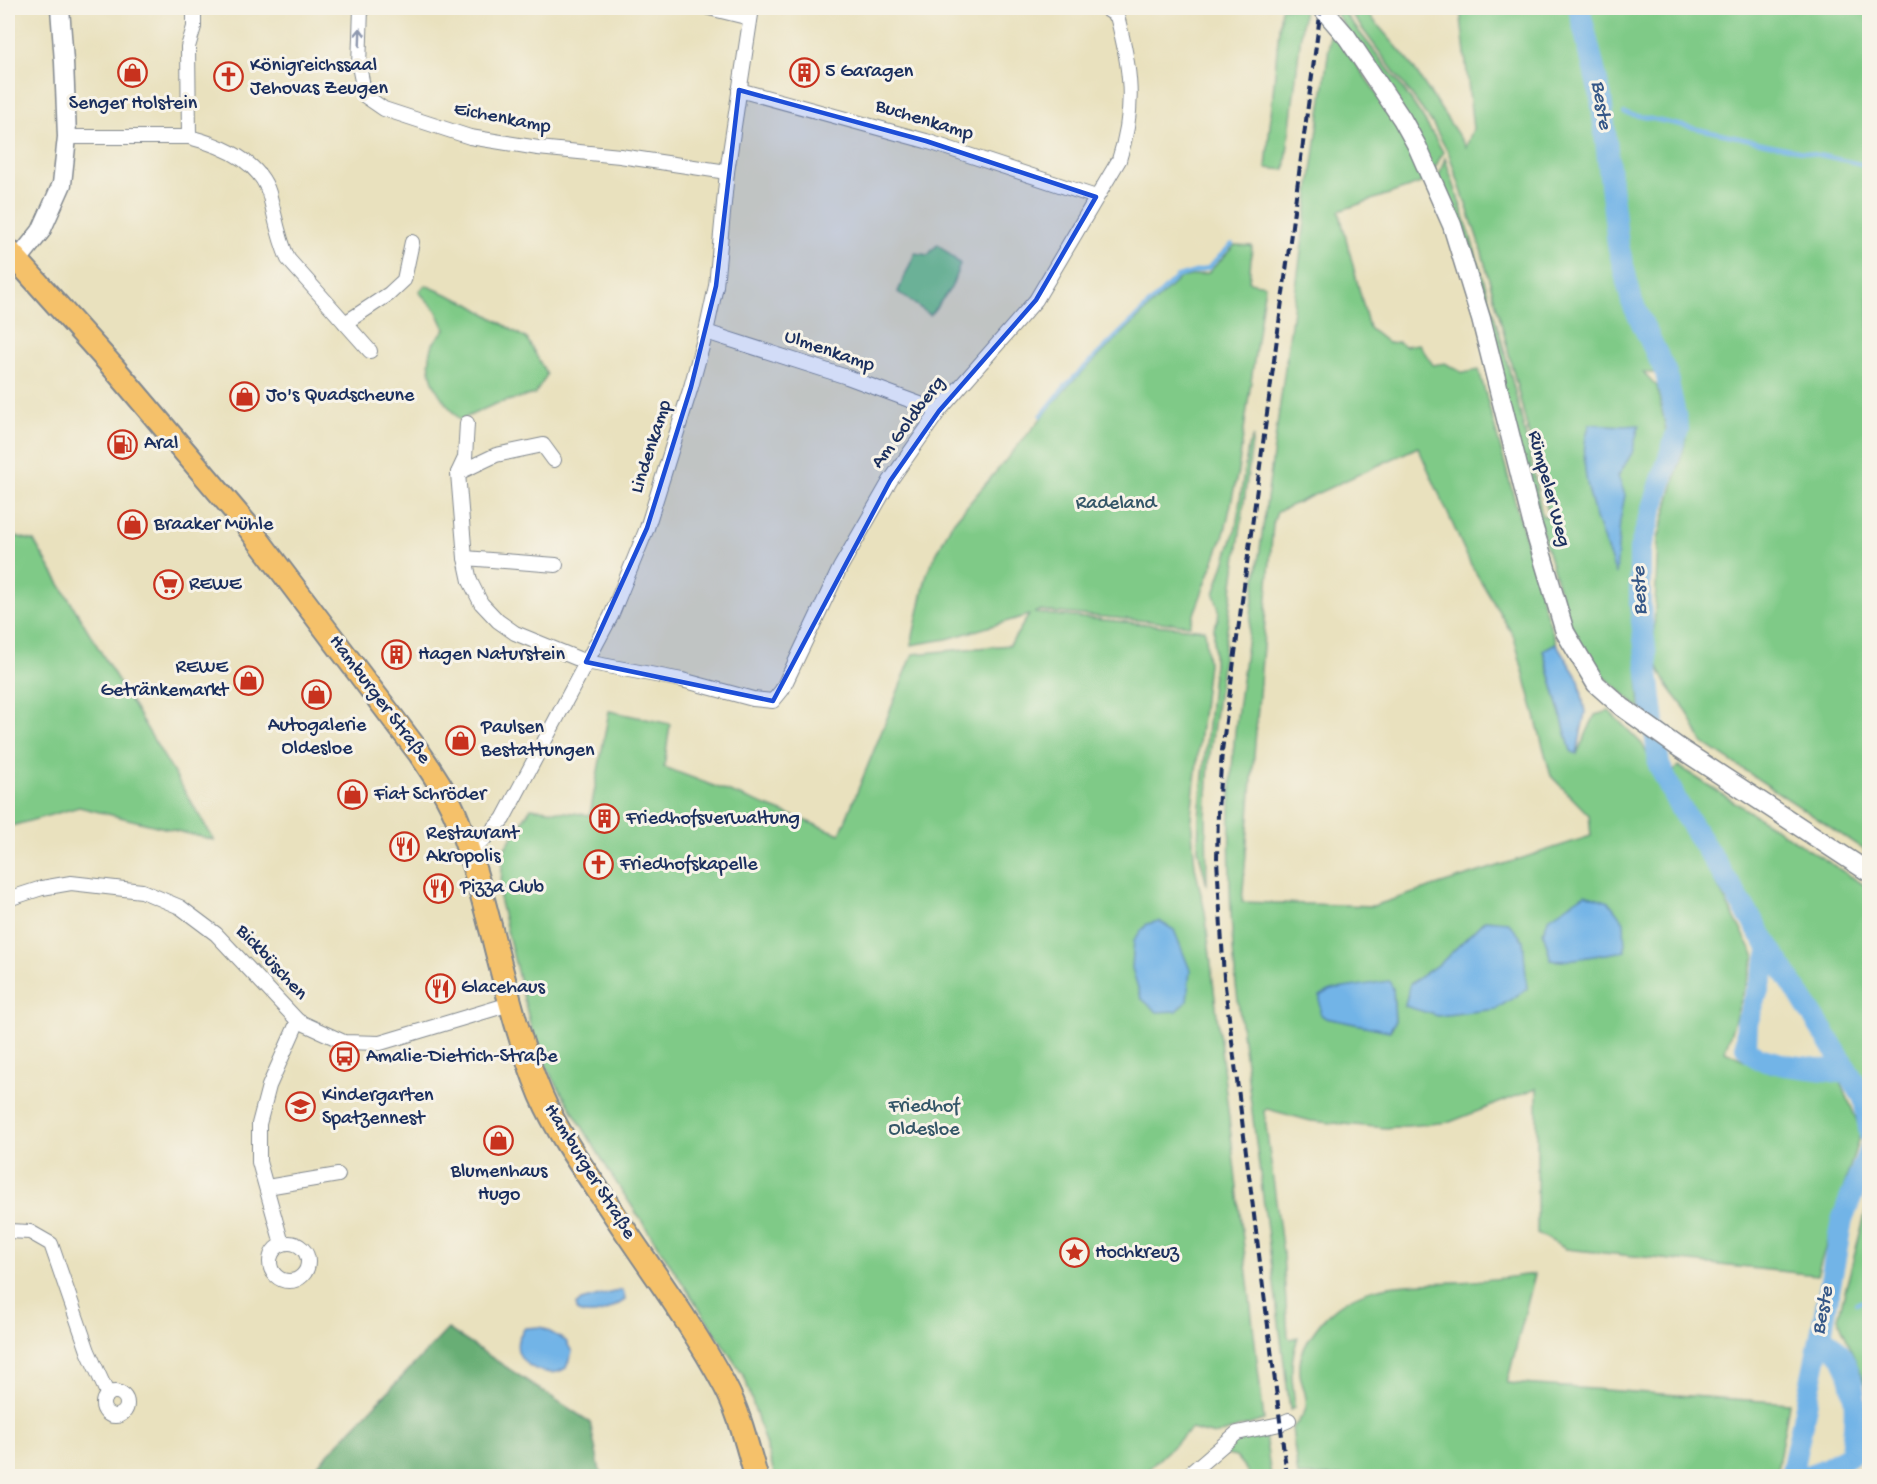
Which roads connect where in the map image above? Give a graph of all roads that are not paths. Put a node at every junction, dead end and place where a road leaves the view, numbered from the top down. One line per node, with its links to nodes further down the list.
1 (60, 8): 9 (street, Hamburger Straße)
2 (194, 8): 10 (street)
3 (361, 8): 11 (street, Eichenkamp, one-way to 3)
4 (709, 8): 7 (street)
5 (1105, 8): 12 (street, Am Goldberg)
6 (1322, 8): 26 (street, Rümpeler Weg)
7 (751, 13): 8 (street, Lindenkamp)
8 (739, 90): 11 (street, Lindenkamp); 12 (street, Buchenkamp)
9 (67, 137): 10 (street); 14 (street, Hamburger Straße)
10 (189, 137): 15 (street)
11 (727, 172): 16 (street, Lindenkamp)
12 (1096, 197): 18 (street, Am Goldberg)
13 (412, 242): 15 (street)
14 (11, 260): 25 (main road, Hamburger Straße)
15 (345, 322): 17 (street)
16 (706, 332): 18 (street, Ulmenkamp); 24 (street, Lindenkamp)
17 (370, 351)
18 (939, 411): 24 (street, Am Goldberg)
19 (467, 423): 21 (street)
20 (554, 460): 21 (street)
21 (458, 473): 22 (street)
22 (465, 558): 23 (street); 24 (street)
23 (556, 565)
24 (586, 662): 25 (street, Lindenkamp)
25 (469, 855): 28 (main road, Hamburger Straße)
26 (1869, 873)
27 (8, 899): 29 (street, Bickbüschen)
28 (510, 1004): 29 (street, Bickbüschen); 36 (main road, Hamburger Straße)
29 (298, 1021): 31 (street)
30 (338, 1175): 31 (street)
31 (267, 1187): 33 (street)
32 (8, 1231): 34 (street)
33 (282, 1244)
34 (108, 1395)
35 (1289, 1420): 37 (street)
36 (756, 1476)
37 (1187, 1476)

